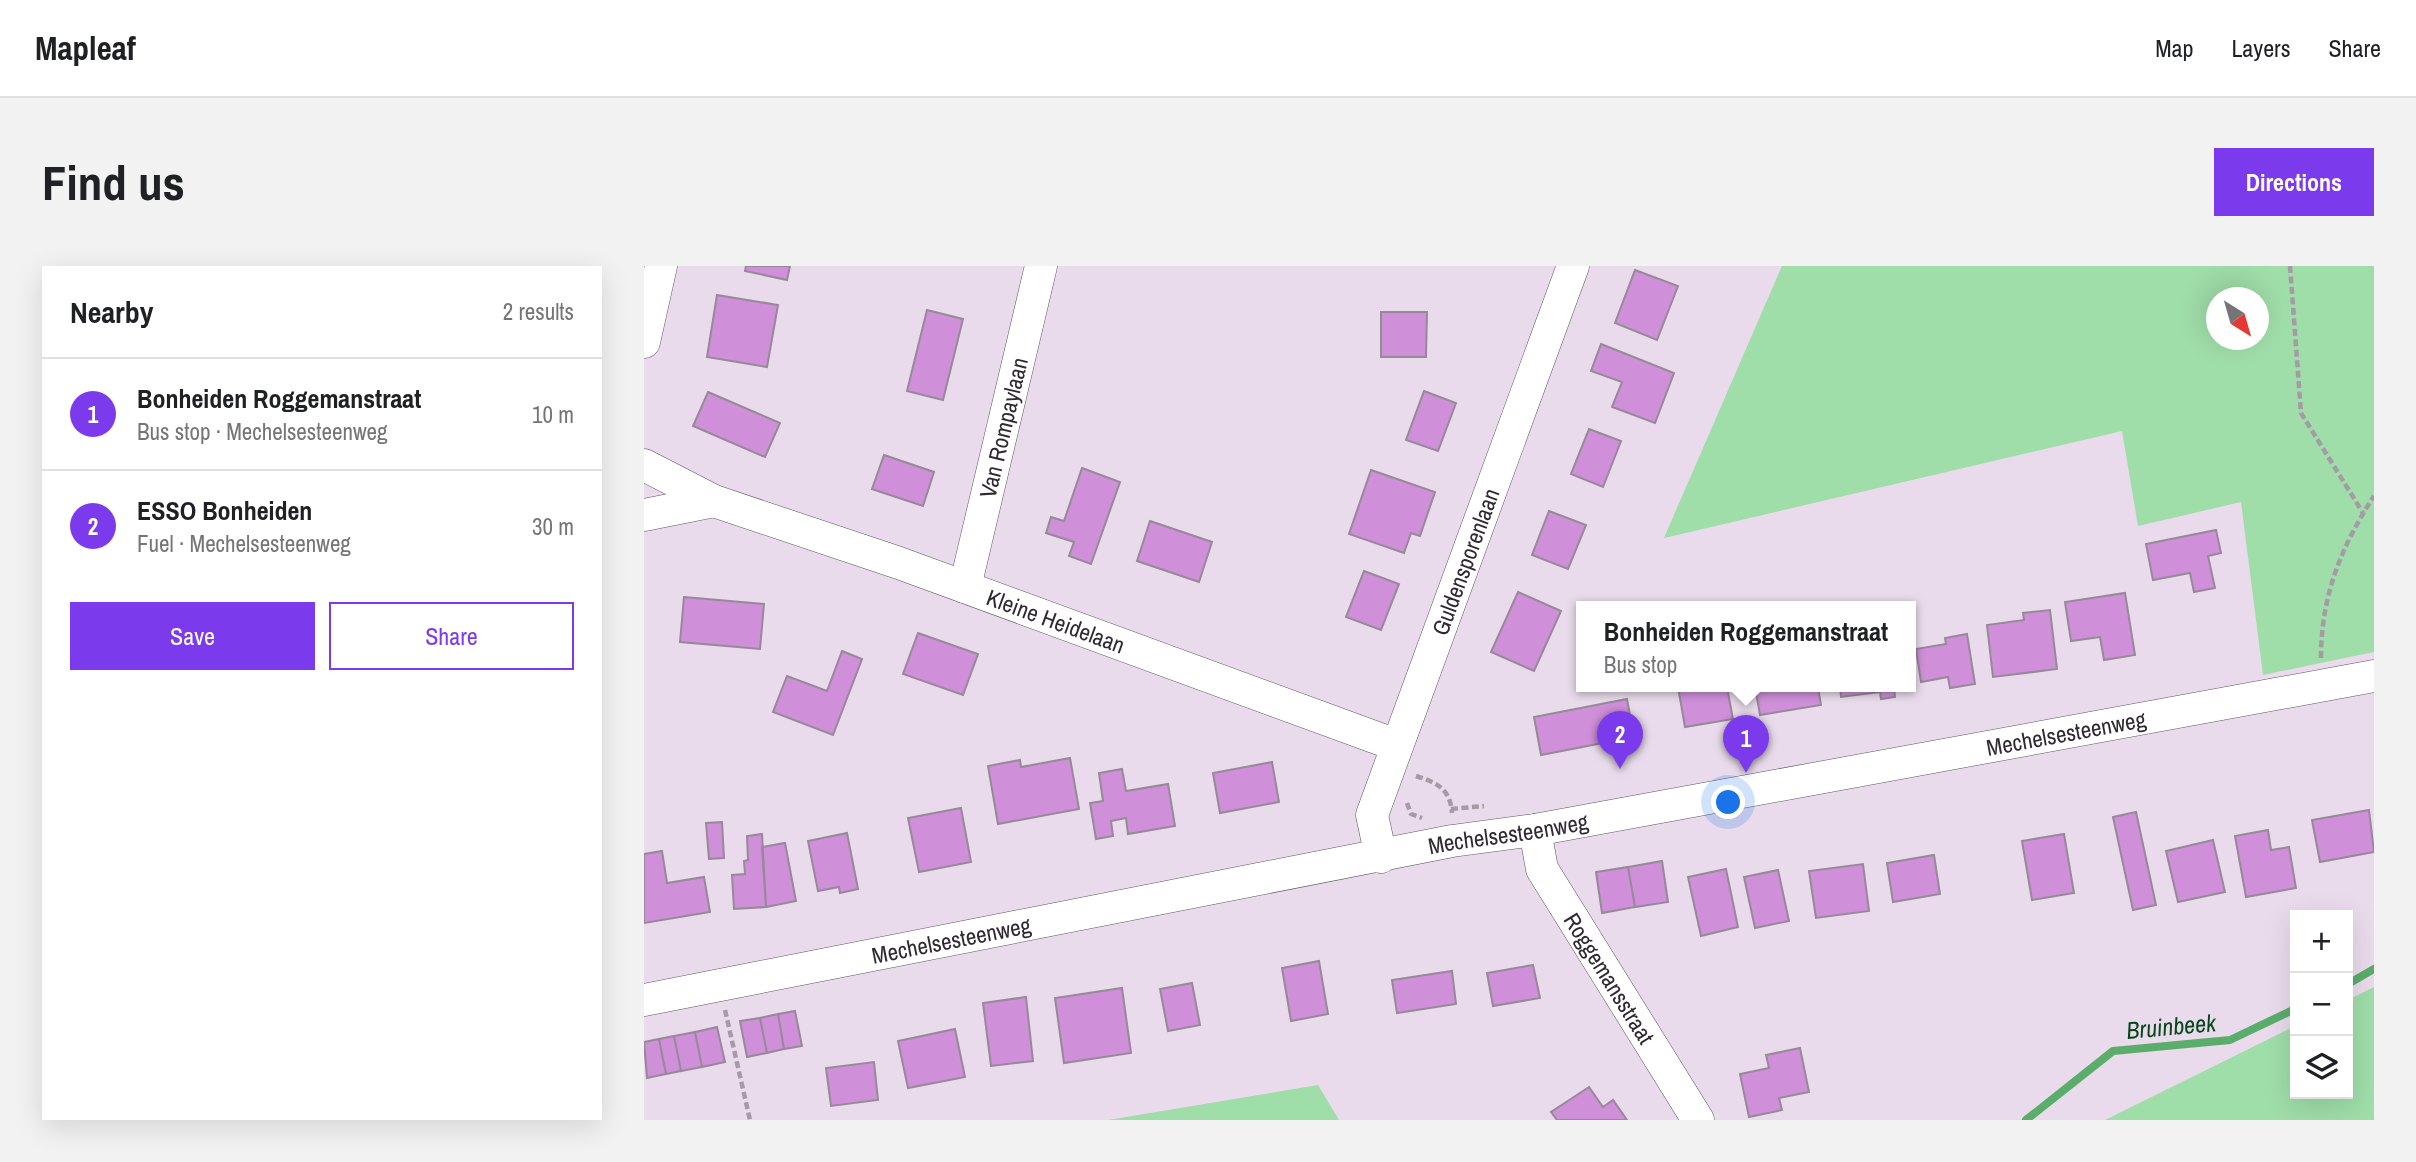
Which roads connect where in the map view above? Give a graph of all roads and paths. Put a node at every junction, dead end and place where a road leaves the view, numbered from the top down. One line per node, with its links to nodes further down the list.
1 (661, 266): 5 (street)
2 (1041, 266): 11 (street, Van Rompaylaan)
3 (1573, 266): 14 (street, Guldensporenlaan)
4 (2290, 266): 9 (path)
5 (644, 342)
6 (644, 465): 8 (street, Kleine Heidelaan)
7 (2374, 496): 9 (path)
8 (714, 501): 10 (street); 11 (street, Kleine Heidelaan)
9 (2363, 513): 13 (path)
10 (644, 515)
11 (965, 587): 14 (street, Kleine Heidelaan)
12 (2374, 676): 13 (street, Mechelsesteenweg)
13 (2321, 686): 16 (street, Mechelsesteenweg)
14 (1392, 755): 15 (path); 17 (street, Guldensporenlaan)
15 (1452, 809)
16 (1535, 830): 17 (street, Mechelsesteenweg); 21 (street, Roggemansstraat)
17 (1381, 857): 18 (street, Mechelsesteenweg)
18 (720, 985): 19 (street, Mechelsesteenweg); 20 (path)
19 (644, 1000)
20 (750, 1120)
21 (1698, 1120)

